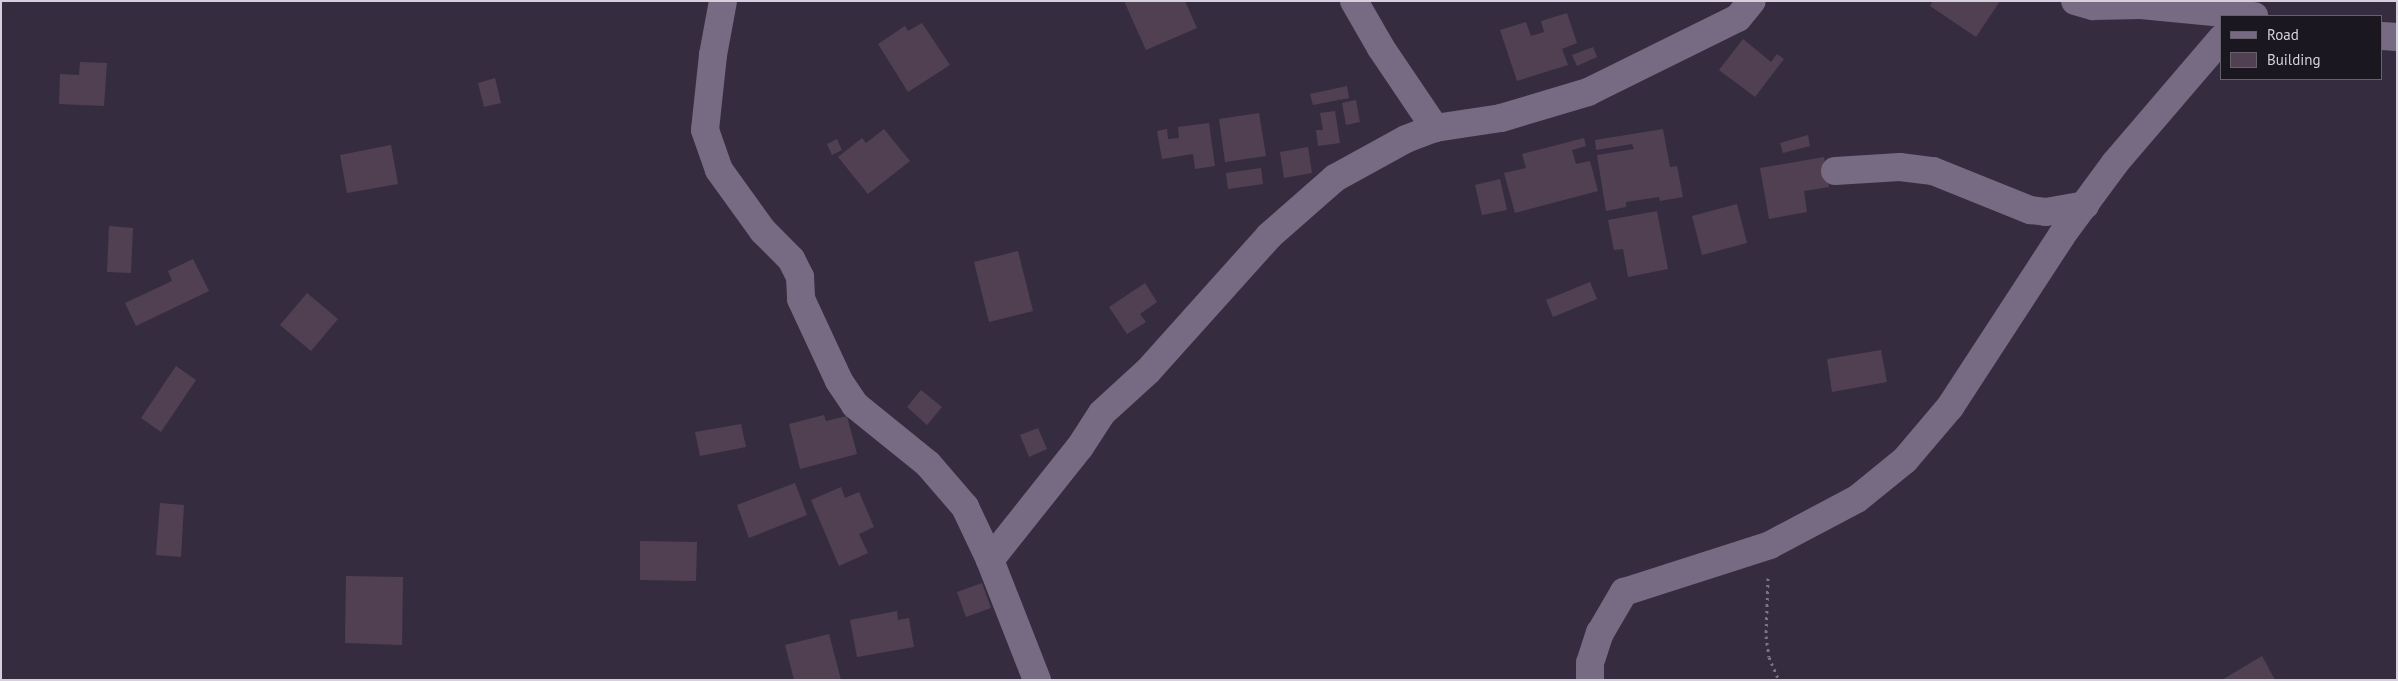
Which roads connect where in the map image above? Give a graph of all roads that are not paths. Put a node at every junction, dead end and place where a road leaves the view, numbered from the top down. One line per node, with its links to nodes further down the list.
1 (723, 1): 12 (street)
2 (1354, 1): 9 (street)
3 (1752, 1): 9 (street)
4 (2075, 1): 5 (street)
5 (2236, 15)
6 (2383, 36): 7 (street)
7 (2397, 37)
8 (2220, 40): 11 (street)
9 (1435, 128): 12 (street)
10 (1835, 171): 11 (street)
11 (2085, 205): 14 (street)
12 (990, 560): 13 (street)
13 (1037, 680)
14 (1590, 680)

